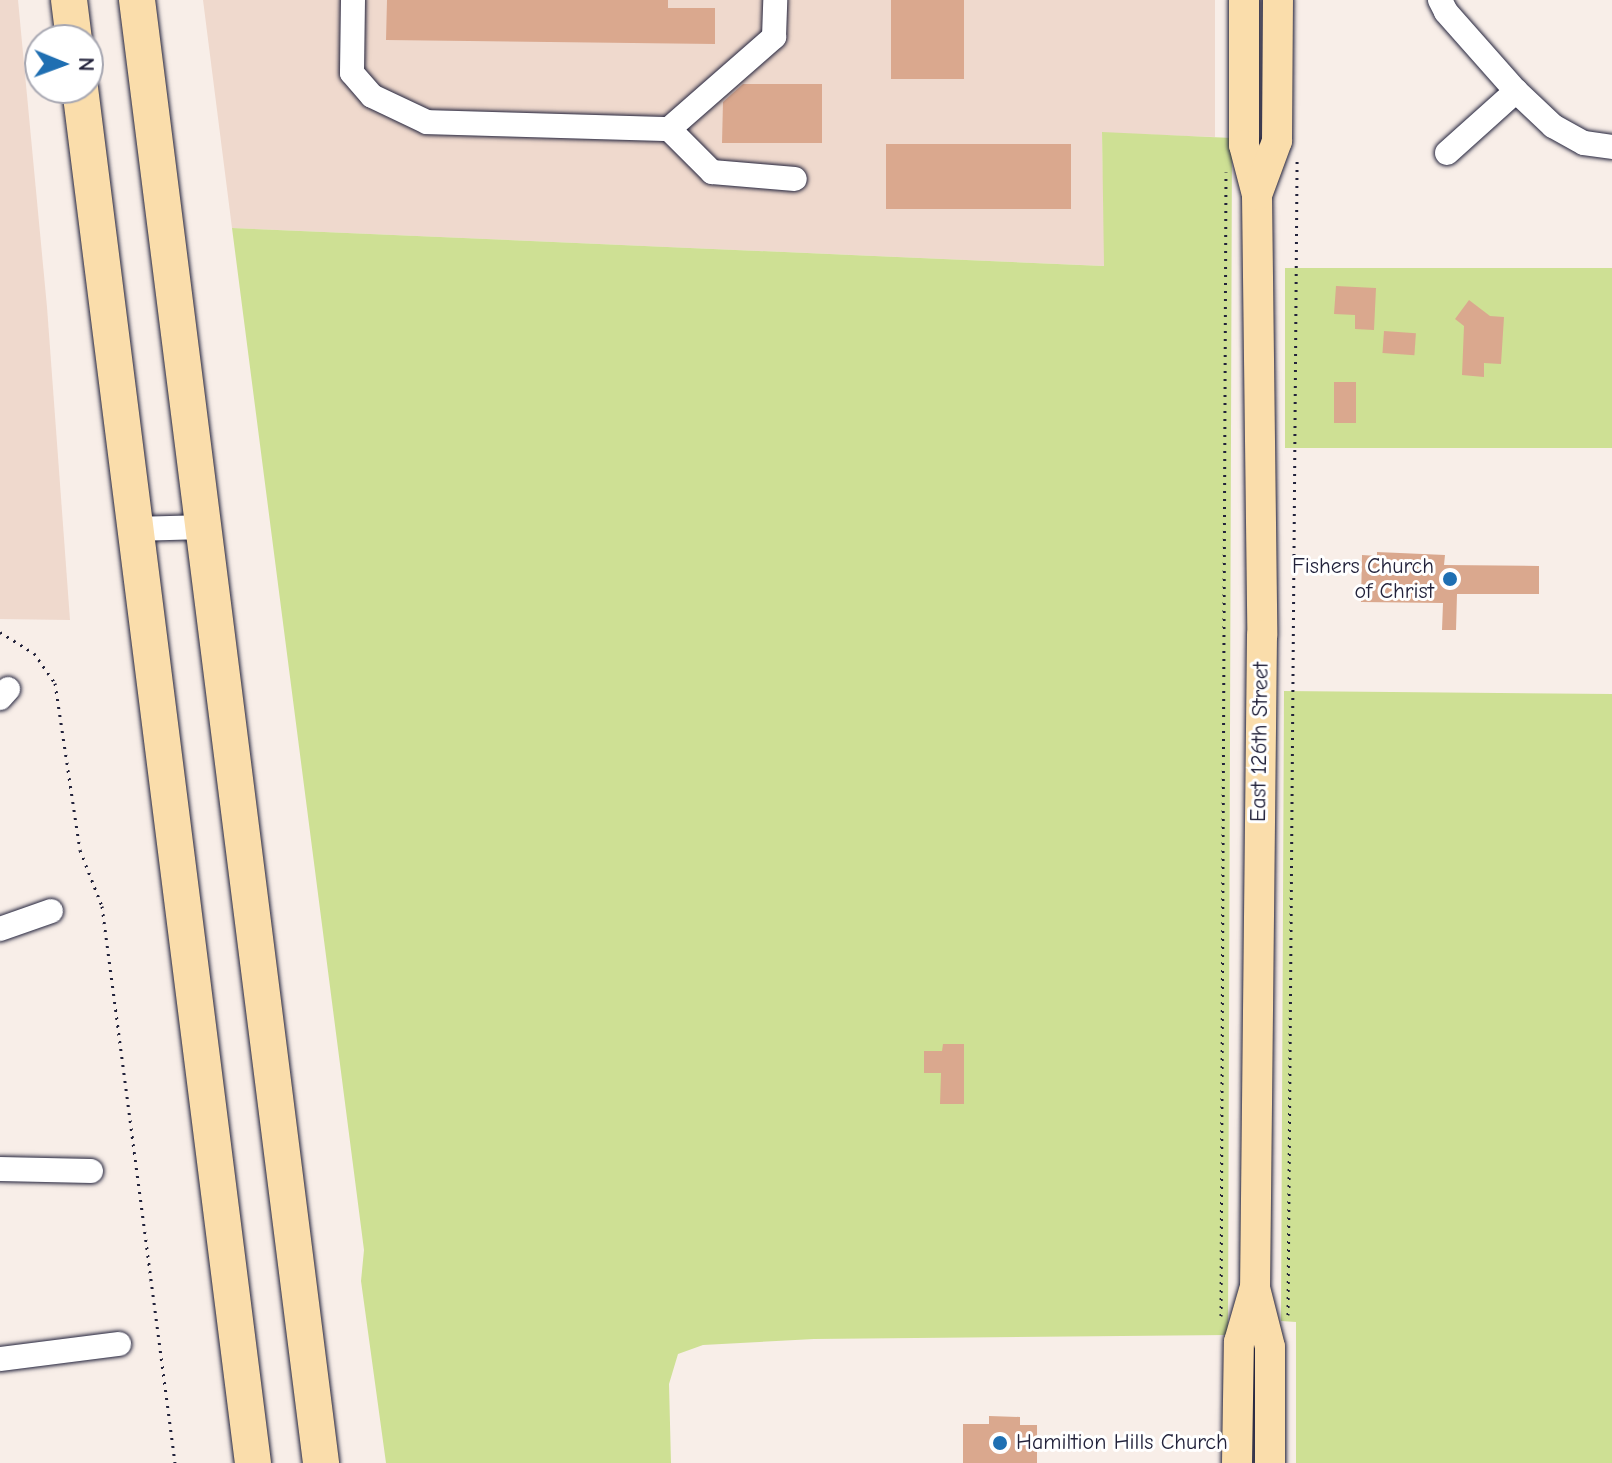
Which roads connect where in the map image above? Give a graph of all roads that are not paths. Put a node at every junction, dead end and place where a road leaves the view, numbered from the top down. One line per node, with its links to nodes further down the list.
1 (69, 0): 8 (highway)
2 (137, 0): 16 (highway)
3 (353, 0): 11 (street)
4 (775, 0): 11 (street)
5 (1244, 0): 15 (main road, East 126th Street)
6 (1278, 0): 15 (main road, East 126th Street)
7 (1440, 0): 9 (street)
8 (72, 24)
9 (1516, 91): 12 (street); 13 (street)
10 (82, 104): 17 (highway)
11 (669, 129): 14 (street)
12 (1612, 147)
13 (1447, 153)
14 (795, 179)
15 (1257, 195): 22 (main road, East 126th Street)
16 (203, 527): 17 (street); 26 (highway)
17 (136, 529): 25 (highway)
18 (51, 911): 19 (street)
19 (0, 929)
20 (0, 1169): 21 (street)
21 (91, 1171)
22 (1255, 1288): 27 (main road, East 126th Street); 28 (main road, East 126th Street)
23 (119, 1344): 24 (street)
24 (0, 1359)
25 (253, 1463)
26 (321, 1463)
27 (1237, 1463)
28 (1270, 1463)

